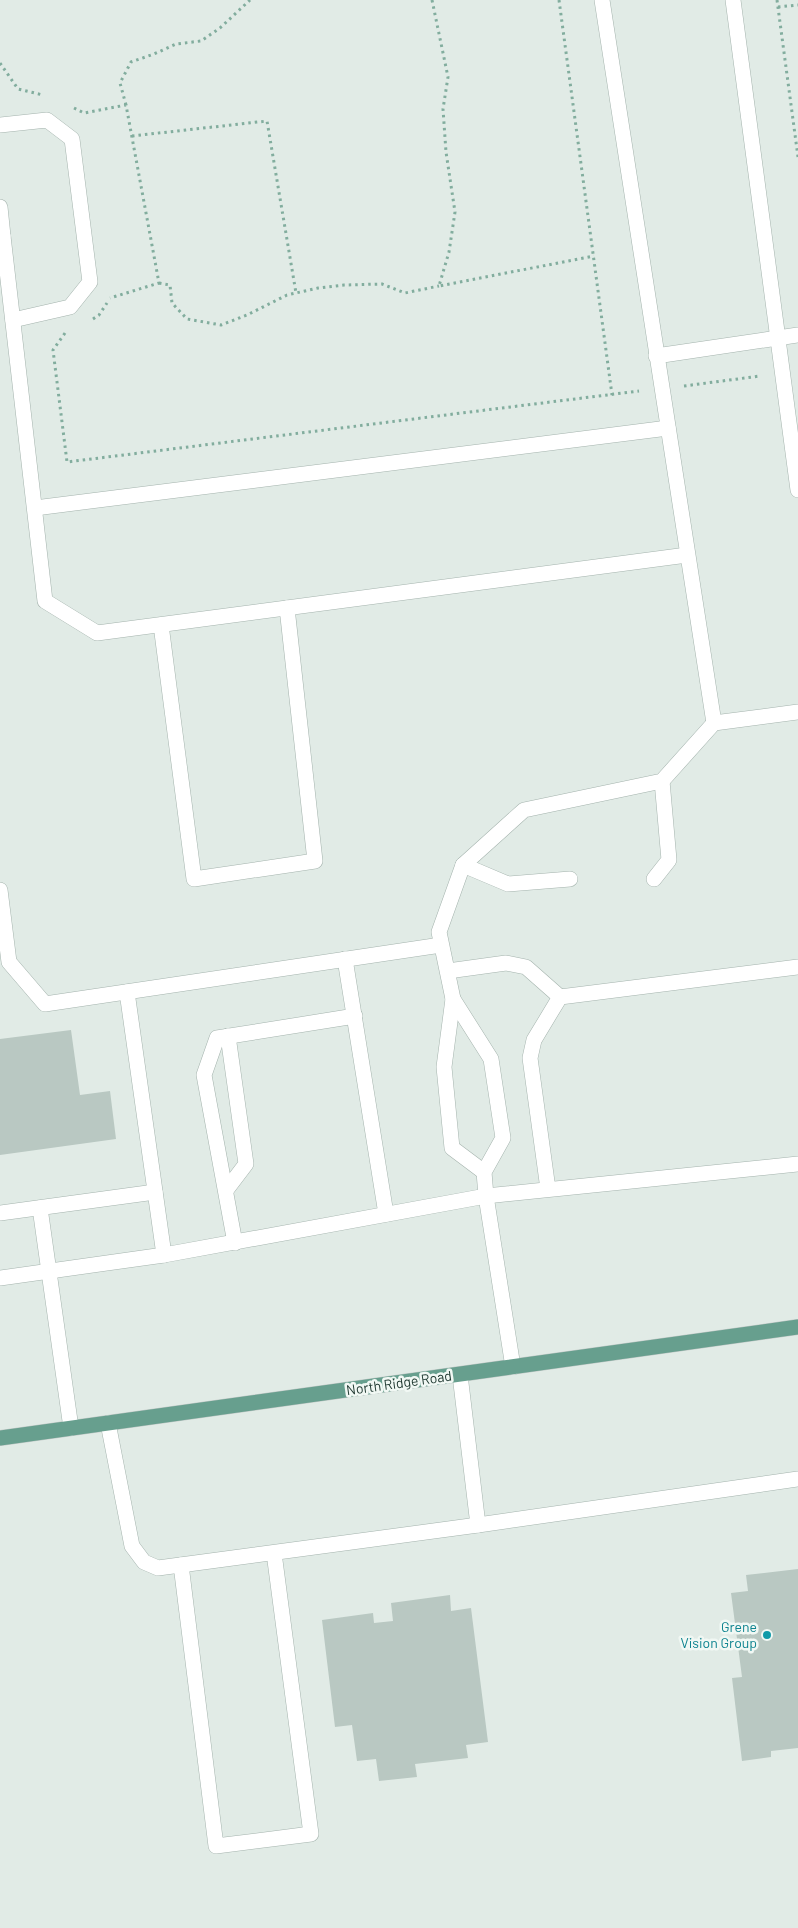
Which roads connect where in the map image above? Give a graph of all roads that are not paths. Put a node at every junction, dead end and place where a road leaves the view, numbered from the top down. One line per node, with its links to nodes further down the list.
1 (602, 0): 9 (lane)
2 (734, 0): 8 (lane)
3 (0, 125): 6 (lane)
4 (0, 207): 5 (lane)
5 (2, 237): 6 (lane)
6 (13, 320): 12 (lane)
7 (798, 335): 8 (lane)
8 (779, 337): 9 (lane); 11 (lane)
9 (656, 356): 10 (lane)
10 (668, 428): 12 (lane); 13 (lane)
11 (798, 490)
12 (35, 508): 15 (lane)
13 (688, 555): 14 (lane); 17 (lane)
14 (287, 608): 15 (lane); 15 (lane)
15 (161, 625)
16 (798, 712): 17 (lane)
17 (714, 722): 18 (lane)
18 (662, 781): 19 (lane); 21 (lane)
19 (463, 865): 20 (lane); 24 (lane)
20 (570, 878)
21 (654, 879)
22 (0, 890): 23 (lane)
23 (3, 936): 28 (lane)
24 (442, 945): 25 (lane); 27 (lane)
25 (344, 959): 28 (lane); 31 (lane)
26 (798, 967): 29 (lane)
27 (448, 971): 29 (lane); 30 (lane)
28 (127, 992): 37 (lane)
29 (560, 997): 36 (lane)
30 (453, 1000): 34 (lane); 34 (lane)
31 (355, 1016): 32 (lane); 41 (lane)
32 (228, 1036): 35 (lane); 35 (lane)
33 (798, 1164): 36 (lane)
34 (484, 1172): 38 (lane)
35 (227, 1189): 42 (lane)
36 (548, 1189): 38 (lane)
37 (155, 1192): 39 (lane); 43 (lane)
38 (486, 1196): 41 (lane); 47 (lane)
39 (40, 1208): 40 (lane); 44 (lane)
40 (0, 1213)
41 (386, 1214): 42 (lane)
42 (235, 1243): 43 (lane)
43 (164, 1255): 44 (lane)
44 (49, 1271): 45 (lane); 50 (lane)
45 (0, 1278)
46 (798, 1328): 47 (main road, North Ridge Road)
47 (513, 1367): 48 (main road, North Ridge Road)
48 (460, 1374): 49 (main road, North Ridge Road); 53 (lane)
49 (108, 1423): 50 (main road, North Ridge Road); 55 (lane)
50 (70, 1428): 51 (main road, North Ridge Road)
51 (0, 1438)
52 (798, 1479): 53 (lane)
53 (478, 1525): 54 (lane)
54 (274, 1553): 55 (lane); 55 (lane)
55 (181, 1566)

